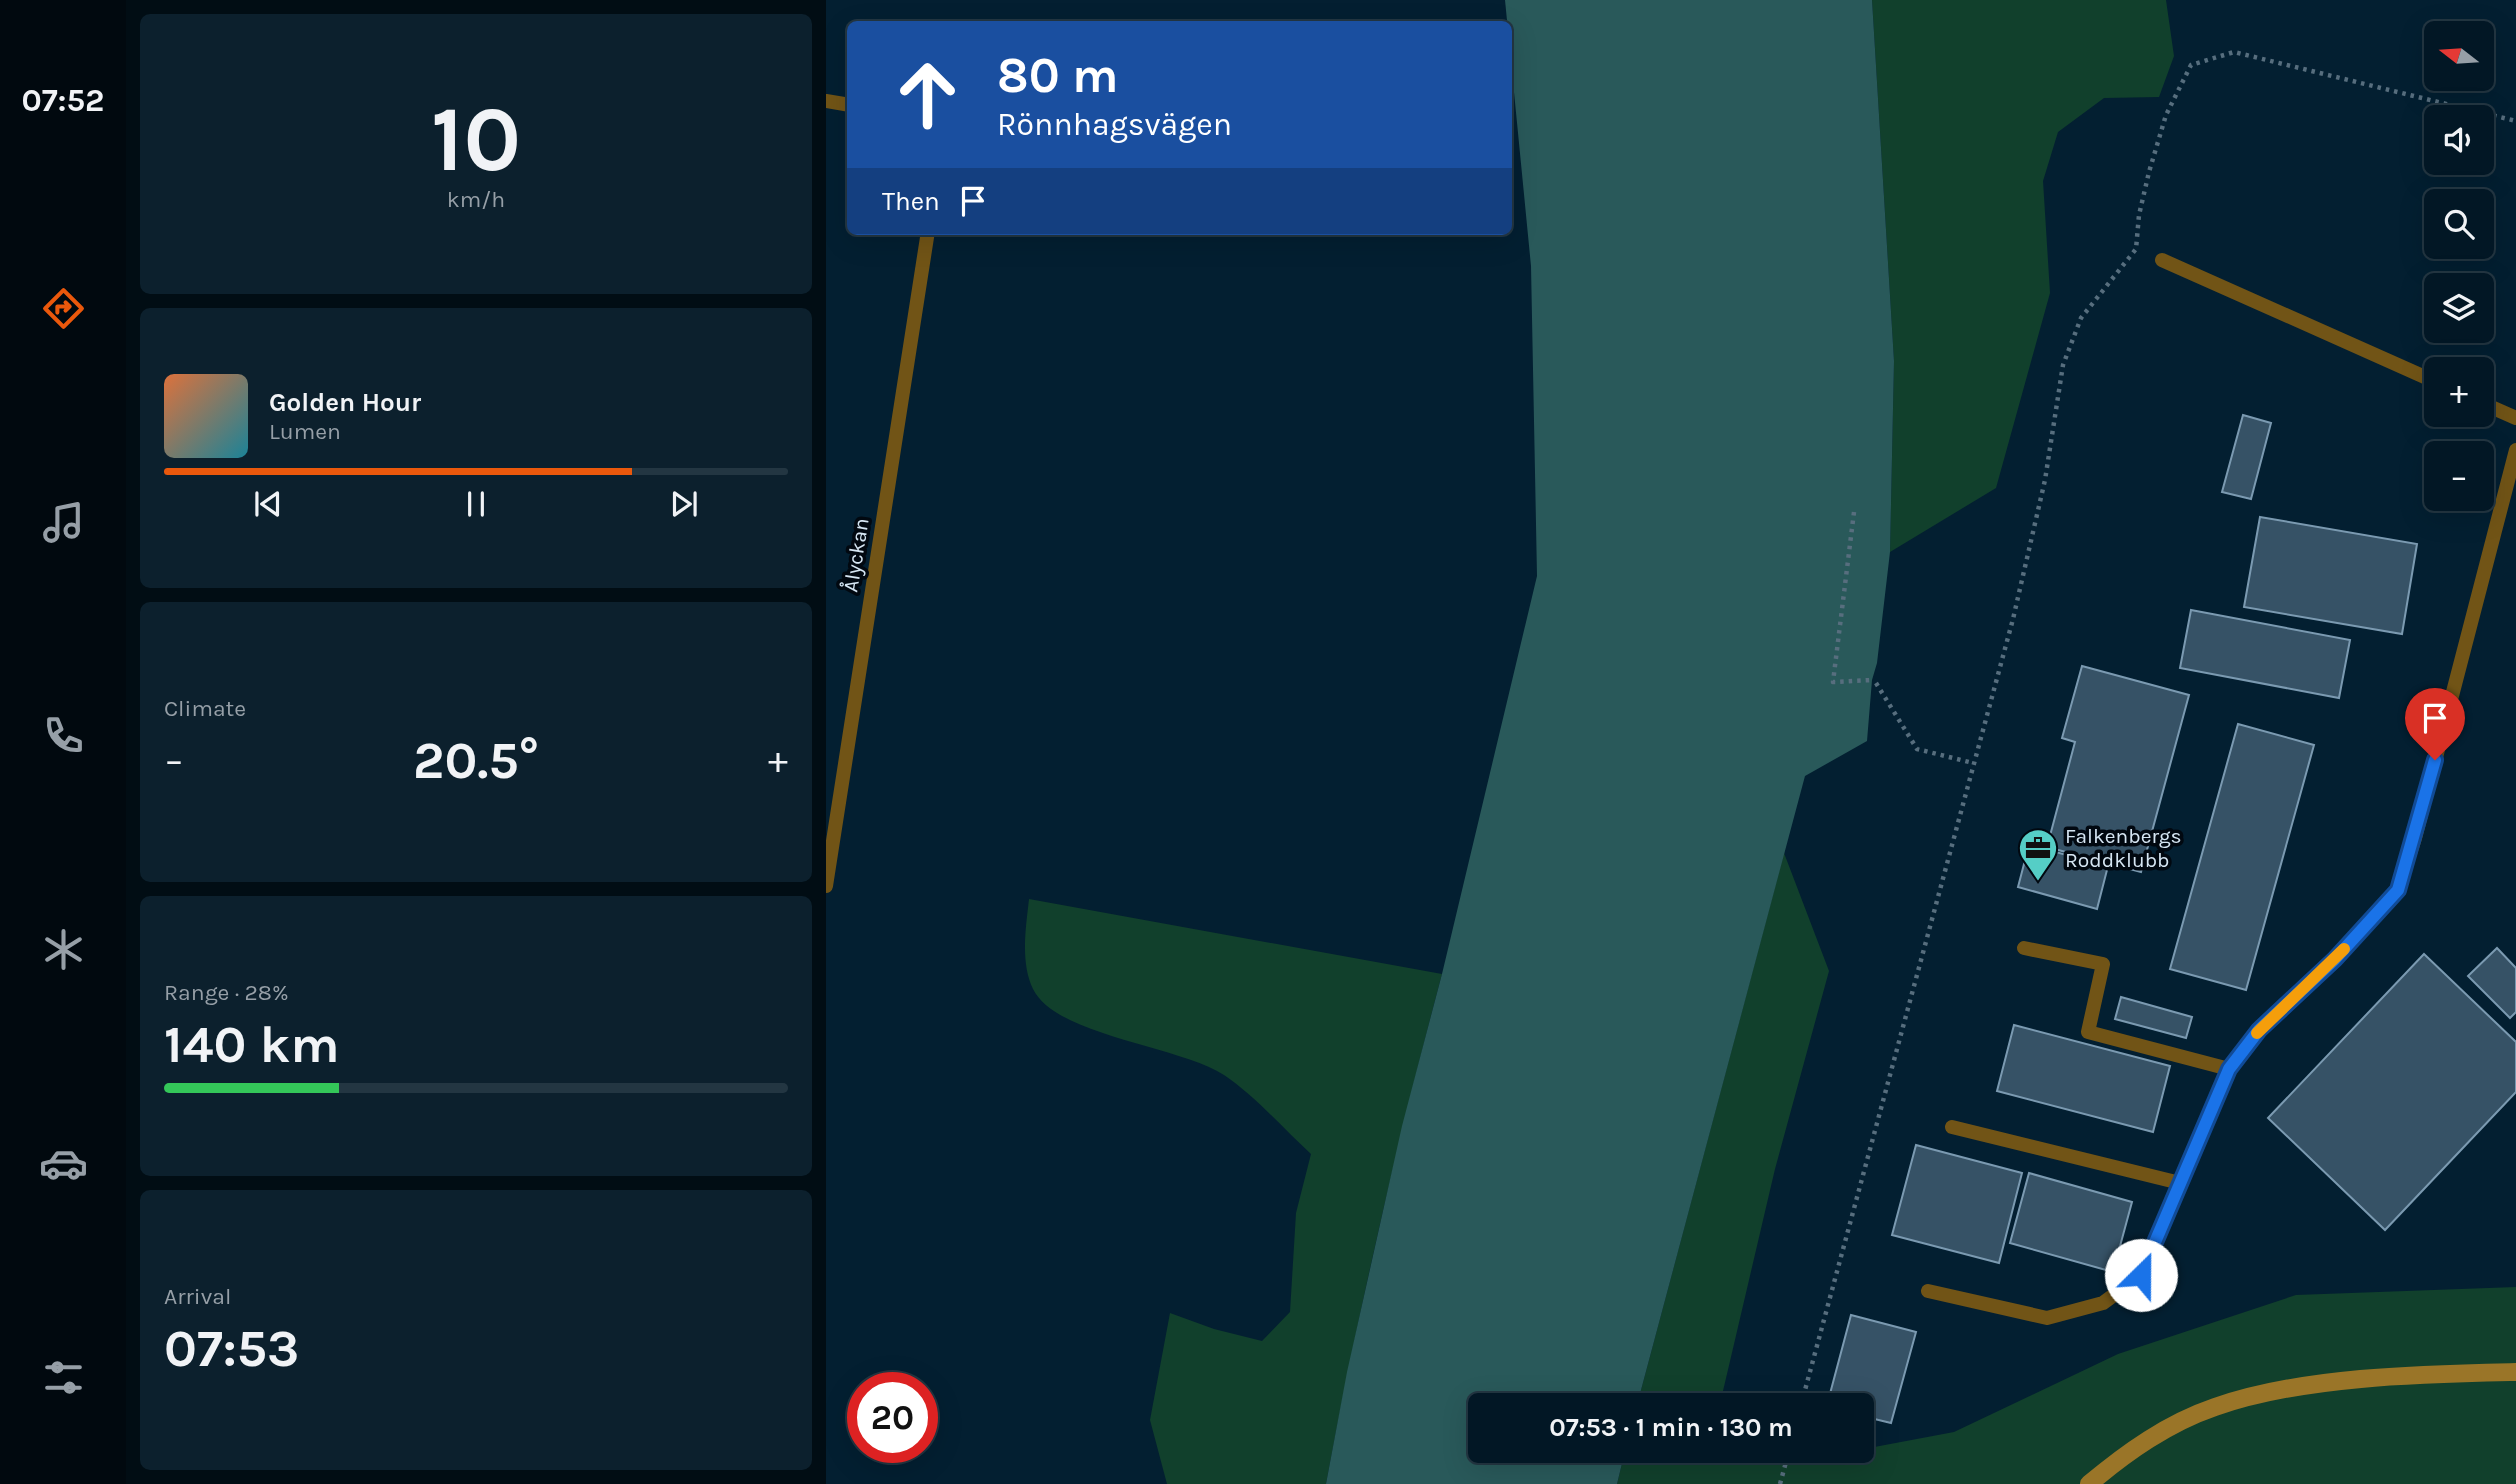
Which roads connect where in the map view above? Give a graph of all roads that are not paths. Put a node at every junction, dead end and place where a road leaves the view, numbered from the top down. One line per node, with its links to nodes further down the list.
1 (826, 101): 2 (lane)
2 (847, 104)
3 (927, 235): 9 (lane, Ålyckan)
4 (2162, 260): 5 (lane)
5 (2424, 378)
6 (2494, 408): 7 (lane)
7 (2516, 418)
8 (2516, 450): 11 (lane)
9 (826, 886)
10 (2024, 948): 11 (lane)
11 (2229, 1069): 13 (lane)
12 (1952, 1127): 13 (lane)
13 (2180, 1183): 14 (lane)
14 (1928, 1291)
15 (2516, 1373): 16 (main road)
16 (2089, 1484)

